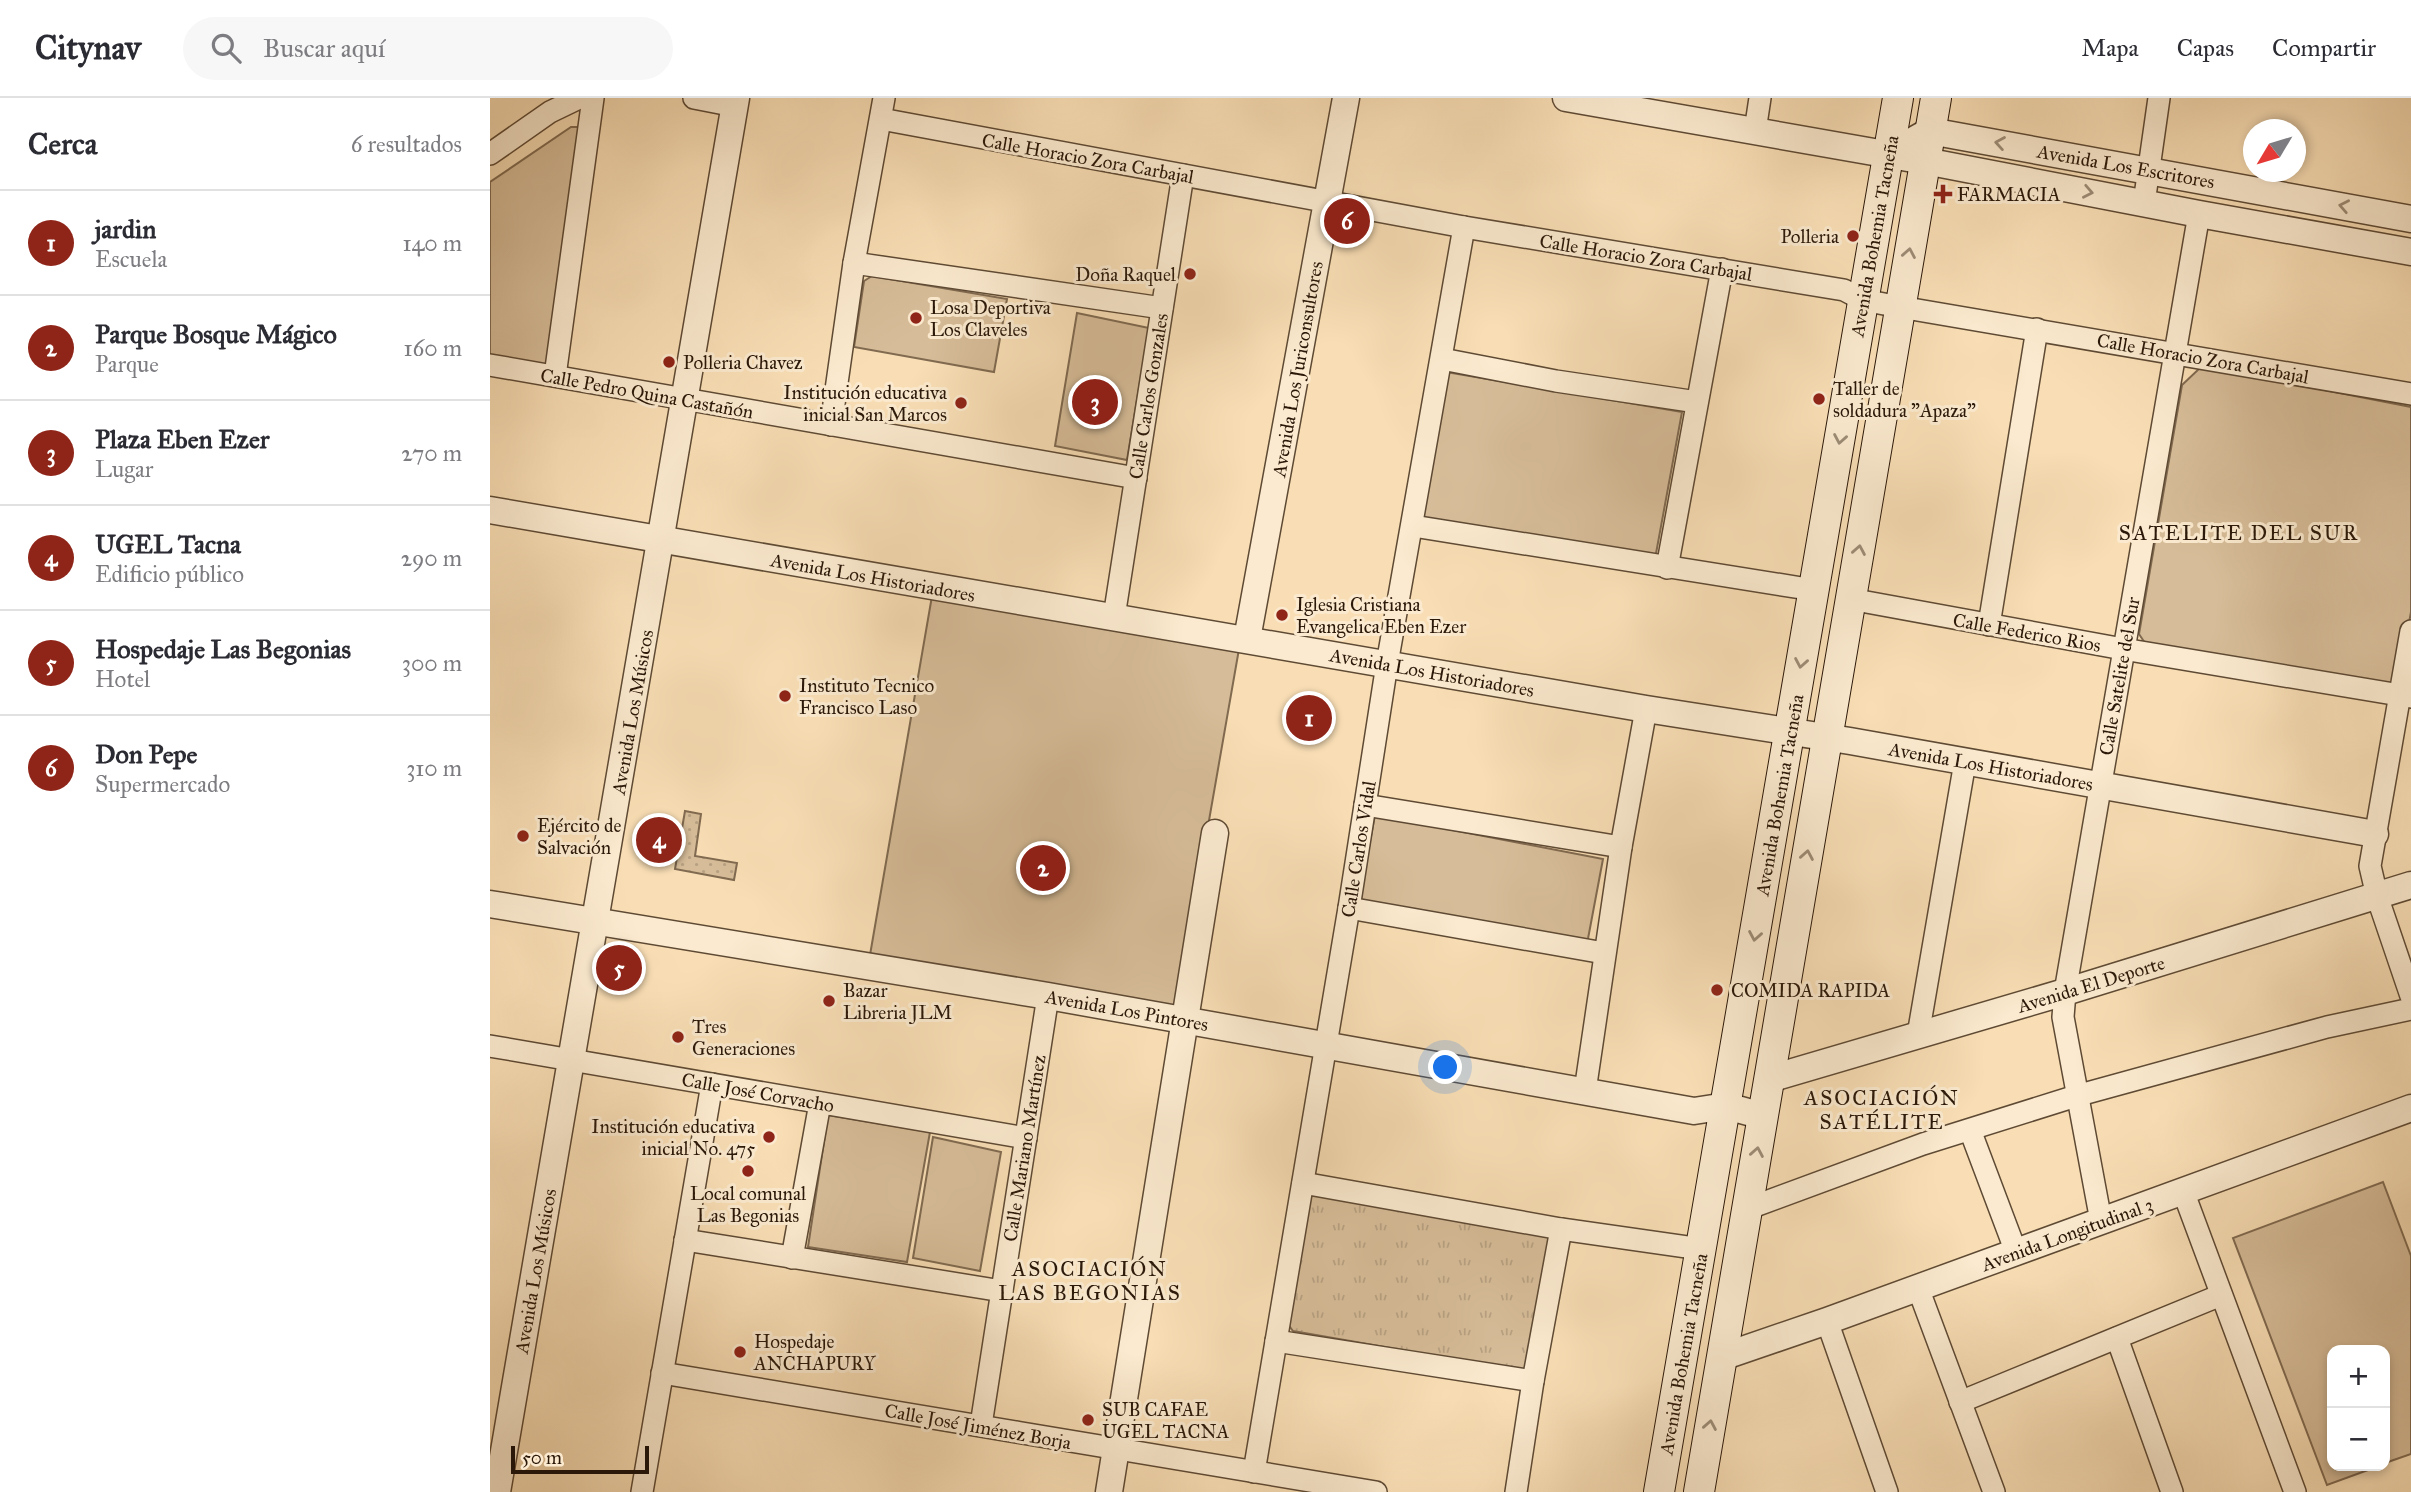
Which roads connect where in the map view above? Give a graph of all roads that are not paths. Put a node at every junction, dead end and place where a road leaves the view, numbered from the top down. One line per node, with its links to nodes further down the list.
1 (579, 98): 15 (street)
2 (593, 98): 35 (street)
3 (694, 98): 11 (street)
4 (884, 98): 12 (street)
5 (1346, 98): 20 (street, Avenida Los Juriconsultores)
6 (1566, 98): 13 (street, Avenida Los Escritores)
7 (1760, 98): 13 (street)
8 (1898, 98): 16 (main road, Avenida Bohemia Tacneña)
9 (1936, 98): 14 (main road, Avenida Bohemia Tacneña)
10 (2159, 98): 18 (street)
11 (735, 102): 37 (street, Avenida Los Músicos)
12 (881, 119): 19 (street, Calle Horacio Zora Carbajal); 26 (street)
13 (1755, 131): 16 (street, Avenida Los Escritores)
14 (1930, 131): 16 (street); 17 (main road, Avenida Bohemia Tacneña); 18 (street, Avenida Los Escritores, one-way to 14)
15 (490, 154)
16 (1888, 154): 17 (street, Avenida Los Escritores); 28 (main road, Avenida Bohemia Tacneña)
17 (1925, 161): 21 (street, Avenida Los Escritores, one-way to 21); 29 (main road, Avenida Bohemia Tacneña, one-way to 17)
18 (2147, 170): 21 (street); 23 (street, Avenida Los Escritores, one-way to 18)
19 (1183, 175): 20 (street, Calle Horacio Zora Carbajal); 30 (street, Calle Carlos Gonzales)
20 (1328, 202): 24 (street, Calle Horacio Zora Carbajal); 50 (street, Avenida Los Juriconsultores)
21 (2144, 203): 22 (street, Avenida Los Escritores)
22 (2199, 214): 25 (street, Avenida Los Escritores); 32 (street, Calle Satelite del Sur)
23 (2411, 219)
24 (1464, 227): 27 (street, Calle Horacio Zora Carbajal); 33 (street, Calle Carlos Vidal)
25 (2411, 252)
26 (854, 263): 30 (street); 39 (street)
27 (1722, 270): 28 (street, Calle Horacio Zora Carbajal); 38 (street)
28 (1863, 300): 29 (street, Calle Horacio Zora Carbajal); 45 (main road, Avenida Bohemia Tacneña, one-way to 45)
29 (1900, 307): 31 (street, Calle Horacio Zora Carbajal); 46 (main road, Avenida Bohemia Tacneña, one-way to 29)
30 (1162, 308): 40 (street, Calle Carlos Gonzales)
31 (2037, 329): 32 (street, Calle Horacio Zora Carbajal); 48 (street)
32 (2175, 353): 36 (street, Calle Horacio Zora Carbajal); 51 (street, Calle Satelite del Sur)
33 (1442, 359): 38 (street); 42 (street, Calle Carlos Vidal)
34 (490, 365): 35 (street, Calle Pedro Quina Castañón)
35 (555, 376): 37 (street, Calle Pedro Quina Castañón)
36 (2411, 394)
37 (684, 399): 39 (street, Calle Pedro Quina Castañón); 43 (street, Avenida Los Músicos)
38 (1697, 402): 44 (street)
39 (831, 425): 40 (street, Calle Pedro Quina Castañón)
40 (1136, 478): 47 (street, Calle Carlos Gonzales)
41 (490, 510): 43 (street, Avenida Los Historiadores)
42 (1413, 526): 44 (street); 52 (street, Calle Carlos Vidal)
43 (661, 541): 47 (street, Avenida Los Historiadores); 67 (street, Avenida Los Músicos)
44 (1667, 568): 45 (street)
45 (1814, 590): 55 (main road, Avenida Bohemia Tacneña, one-way to 55)
46 (1850, 599): 48 (street, Calle Federico Rios); 56 (main road, Avenida Bohemia Tacneña)
47 (1114, 617): 50 (street, Avenida Los Historiadores)
48 (1989, 625): 51 (street, Calle Federico Rios)
49 (2411, 631): 53 (street)
50 (1247, 639): 52 (street, Avenida Los Historiadores)
51 (2123, 649): 53 (street, Calle Federico Rios); 58 (street, Calle Satelite del Sur)
52 (1387, 664): 54 (street, Avenida Los Historiadores); 59 (street, Calle Carlos Vidal)
53 (2405, 696): 61 (street)
54 (1646, 709): 55 (street, Avenida Los Historiadores); 62 (street)
55 (1790, 732): 56 (street, Avenida Los Historiadores); 83 (main road, Avenida Bohemia Tacneña, one-way to 83)
56 (1826, 738): 57 (street, Avenida Los Historiadores); 78 (main road, Avenida Bohemia Tacneña, one-way to 56)
57 (1965, 762): 58 (street, Avenida Los Historiadores); 74 (street)
58 (2100, 786): 61 (street, Avenida Los Historiadores); 69 (street, Calle Satelite del Sur)
59 (1365, 805): 62 (street); 66 (street, Calle Carlos Vidal)
60 (1215, 833): 73 (street)
61 (2375, 834): 64 (street)
62 (1621, 847): 68 (street)
63 (2411, 885): 64 (street, Avenida El Deporte)
64 (2377, 896): 69 (street, Avenida El Deporte); 71 (street)
65 (490, 904): 67 (street, Avenida Los Pintores)
66 (1349, 908): 68 (street); 75 (street, Calle Carlos Vidal)
67 (596, 922): 70 (street, Avenida Los Pintores); 77 (street, Avenida Los Músicos)
68 (1604, 953): 80 (street)
69 (2065, 992): 74 (street, Avenida El Deporte); 81 (street, Calle Satelite del Sur)
70 (1048, 996): 73 (street, Avenida Los Pintores); 87 (street, Calle Mariano Martínez)
71 (2411, 996)
72 (2411, 1009): 81 (street)
73 (1184, 1020): 75 (street, Avenida Los Pintores); 108 (street)
74 (1918, 1035): 78 (street, Avenida El Deporte)
75 (1325, 1045): 80 (street, Avenida Los Pintores); 88 (street, Calle Carlos Vidal)
76 (490, 1046): 77 (street, Calle José Corvacho)
77 (572, 1060): 79 (street, Calle José Corvacho); 111 (street, Avenida Los Músicos)
78 (1769, 1079): 85 (main road, Avenida Bohemia Tacneña)
79 (712, 1084): 82 (street, Calle José Corvacho); 93 (street)
80 (1585, 1091): 83 (street, Avenida Los Pintores)
81 (2076, 1096): 86 (street); 91 (street, Calle Satelite del Sur)
82 (820, 1103): 87 (street, Calle José Corvacho); 96 (street)
83 (1726, 1106): 85 (street, Avenida Los Pintores); 94 (main road, Avenida Bohemia Tacneña)
84 (2411, 1108): 89 (street, Avenida Longitudinal 3)
85 (1763, 1116): 90 (main road, Avenida Bohemia Tacneña, one-way to 85)
86 (1970, 1130): 90 (street); 95 (street)
87 (1026, 1138): 98 (street, Calle Mariano Martínez)
88 (1303, 1183): 92 (street); 102 (street, Calle Carlos Vidal)
89 (2183, 1191): 91 (street, Avenida Longitudinal 3); 99 (street)
90 (1747, 1209): 103 (main road, Avenida Bohemia Tacneña)
91 (2101, 1221): 95 (street, Avenida Longitudinal 3)
92 (1561, 1229): 94 (street); 105 (street)
93 (685, 1240): 96 (street); 104 (street)
94 (1701, 1249): 116 (main road, Avenida Bohemia Tacneña)
95 (2016, 1252): 97 (street, Avenida Longitudinal 3)
96 (792, 1258): 98 (street)
97 (1918, 1288): 100 (street, Avenida Longitudinal 3); 106 (street)
98 (1002, 1291): 107 (street, Calle Mariano Martínez)
99 (2221, 1294): 101 (street); 110 (street)
100 (1827, 1321): 103 (street, Avenida Longitudinal 3); 118 (street)
101 (2117, 1338): 106 (street); 120 (street)
102 (1276, 1341): 105 (street); 109 (street, Calle Carlos Vidal)
103 (1722, 1357): 117 (main road, Avenida Bohemia Tacneña, one-way to 103)
104 (662, 1373): 107 (street, Calle José Jiménez Borja); 112 (street)
105 (1533, 1381): 115 (street)
106 (1960, 1402): 119 (street)
107 (981, 1425): 108 (street, Calle José Jiménez Borja)
108 (1115, 1450): 109 (street, Calle José Jiménez Borja); 113 (street)
109 (1254, 1472): 114 (street, Calle José Jiménez Borja)
110 (2289, 1490)
111 (497, 1492)
112 (642, 1492)
113 (1109, 1492)
114 (1376, 1492)
115 (1516, 1492)
116 (1659, 1492)
117 (1699, 1492)
118 (1887, 1492)
119 (1994, 1492)
120 (2172, 1492)

